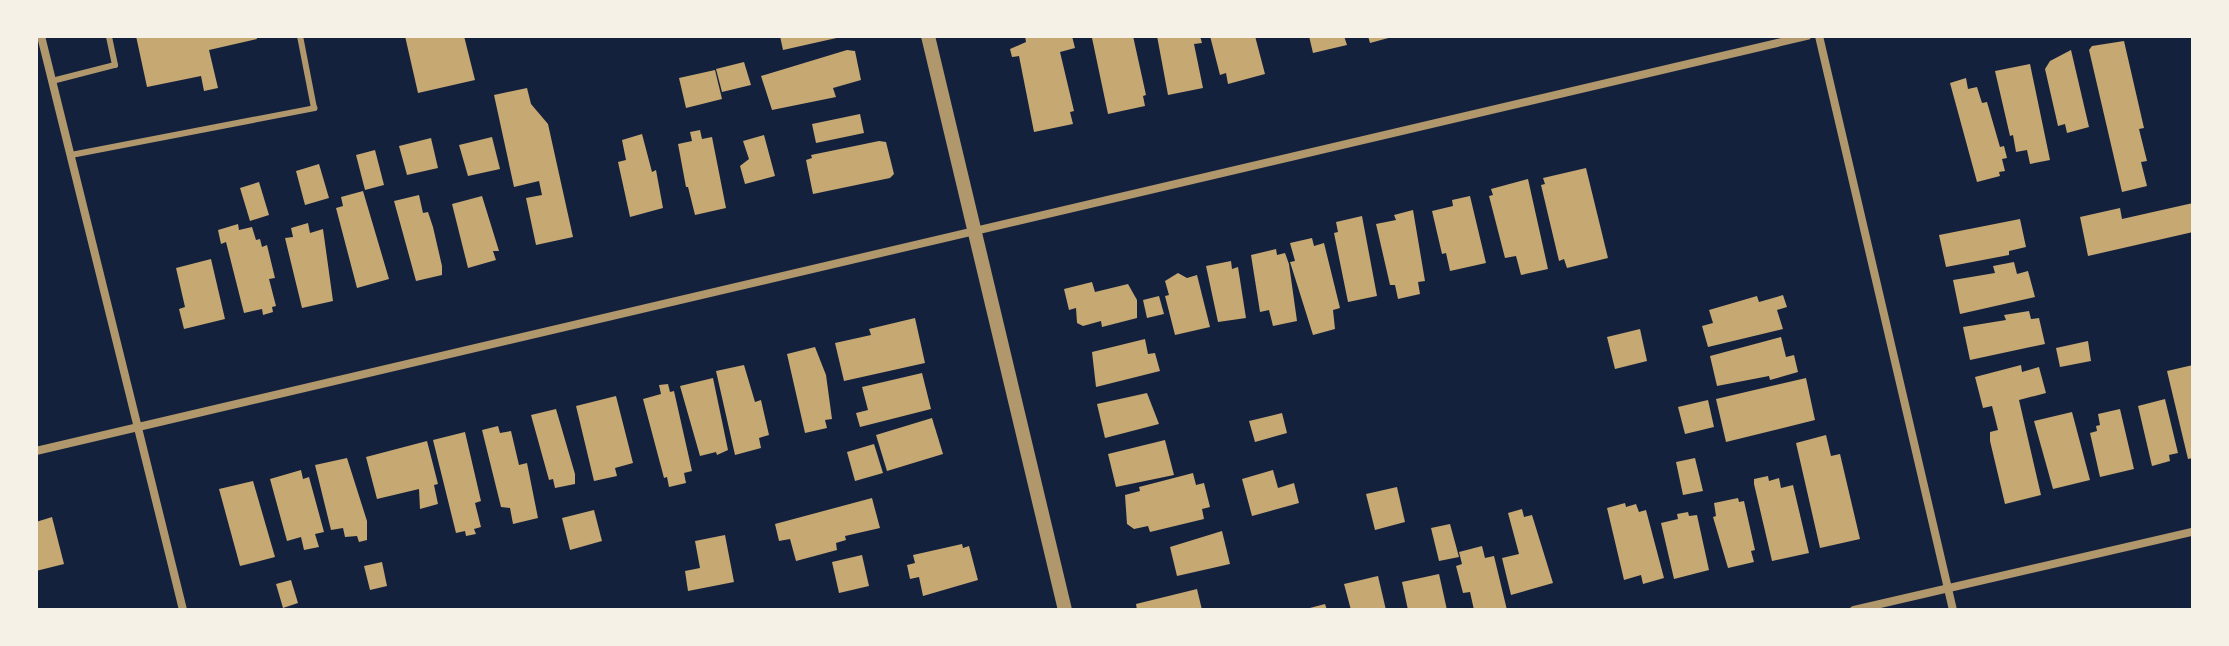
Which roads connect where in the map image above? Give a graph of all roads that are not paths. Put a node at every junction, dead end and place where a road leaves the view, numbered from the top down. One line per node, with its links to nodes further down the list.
1 (41, 36): 7 (street)
2 (109, 36): 7 (lane)
3 (300, 36): 8 (lane)
4 (928, 36): 9 (street)
5 (1807, 36): 9 (street)
6 (1819, 36): 13 (street)
7 (52, 81): 8 (street)
8 (71, 155): 10 (street)
9 (974, 231): 10 (street); 15 (street)
10 (139, 425): 11 (street); 14 (street)
11 (36, 451)
12 (2193, 532): 13 (street)
13 (1947, 588): 16 (street); 17 (street)
14 (183, 610)
15 (1065, 610)
16 (1854, 610)
17 (1953, 610)

